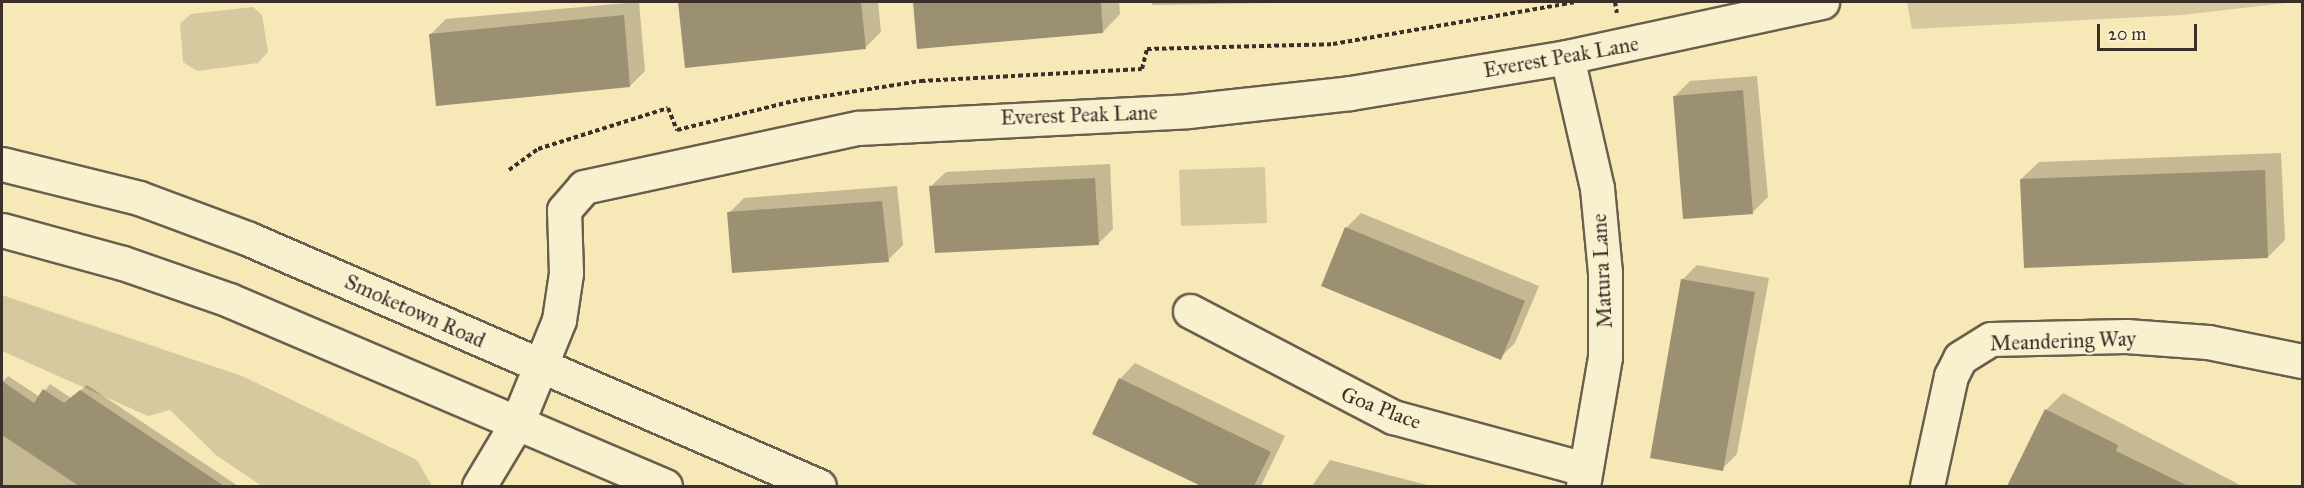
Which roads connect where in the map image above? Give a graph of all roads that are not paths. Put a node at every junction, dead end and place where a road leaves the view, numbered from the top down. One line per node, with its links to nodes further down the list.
1 (1822, 2): 2 (street, Everest Peak Lane)
2 (1567, 57): 7 (street, Everest Peak Lane); 9 (street, Matura Lane)
3 (2, 164): 7 (street, Smoketown Road)
4 (2, 230): 8 (street)
5 (1191, 310): 9 (street, Goa Place)
6 (2302, 361): 13 (street, Meandering Way)
7 (543, 367): 8 (street, Everest Peak Lane); 12 (street, Smoketown Road)
8 (518, 421): 10 (street, Everest Peak Lane); 11 (street)
9 (1584, 478)
10 (479, 486)
11 (665, 486)
12 (819, 486)
13 (1927, 486)

